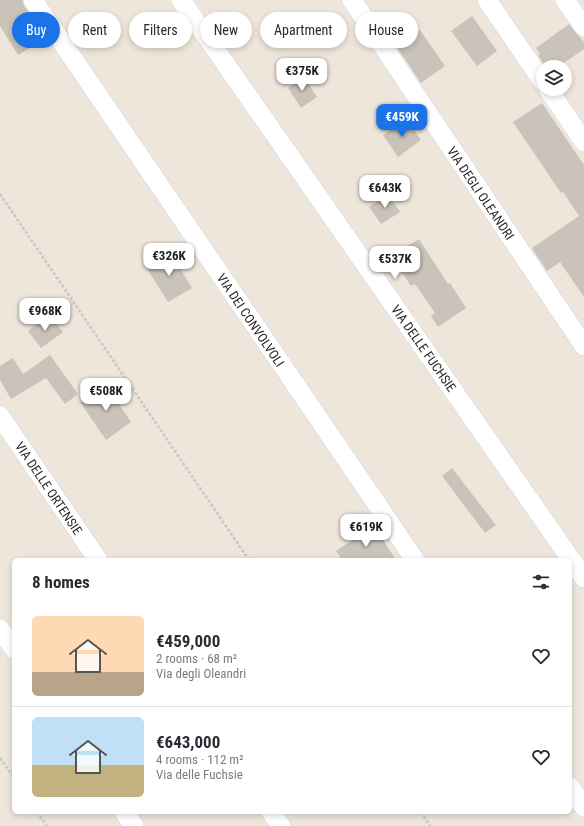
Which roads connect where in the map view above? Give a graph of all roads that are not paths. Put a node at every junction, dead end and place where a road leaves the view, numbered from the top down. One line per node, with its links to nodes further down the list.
1 (33, 0): 13 (street, VIA DEI CONVOLVOLI)
2 (181, 0): 14 (street, VIA DELLE FUCHSIE)
3 (352, 0): 10 (street, VIA DEGLI OLEANDRI)
4 (487, 0): 7 (street)
5 (565, 0): 6 (street)
6 (584, 27)
7 (536, 72)
8 (553, 96): 9 (street)
9 (584, 142)
10 (584, 346)
11 (0, 416): 12 (street, VIA DELLE ORTENSIE)
12 (97, 558)
13 (414, 558)
14 (570, 558)
15 (572, 561): 16 (street, VIA DELLE FUCHSIE)
16 (584, 578)
17 (0, 629): 18 (street)
18 (12, 647)
19 (572, 790): 20 (street)
20 (584, 807)
21 (125, 814): 23 (street)
22 (272, 814): 24 (street)
23 (134, 826)
24 (281, 826)

